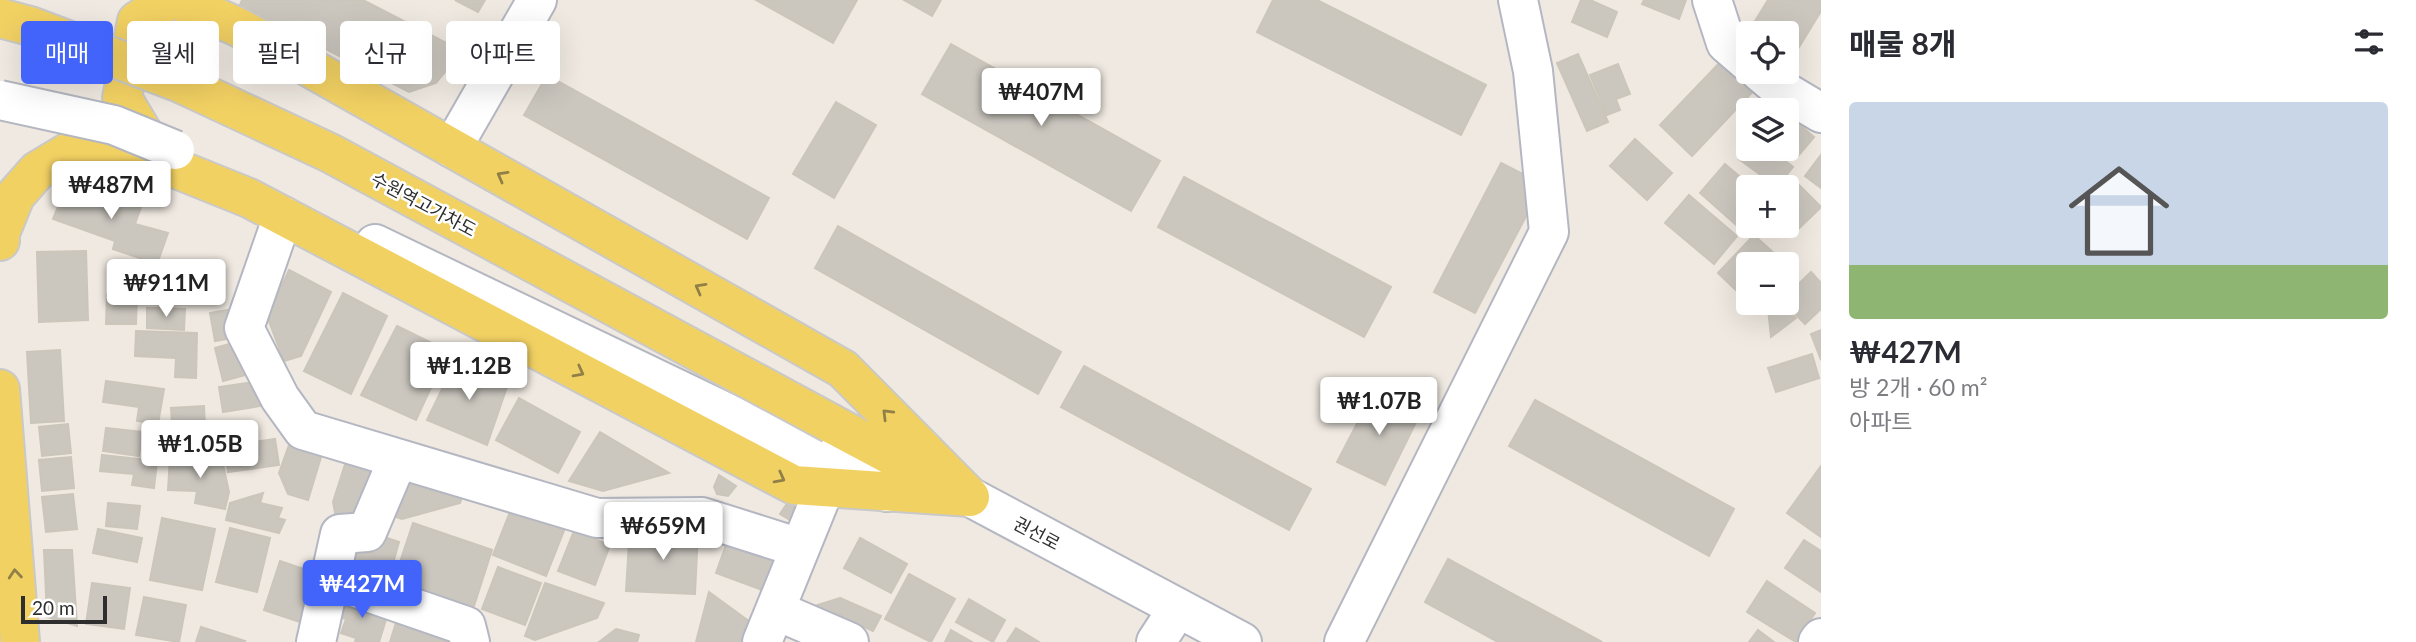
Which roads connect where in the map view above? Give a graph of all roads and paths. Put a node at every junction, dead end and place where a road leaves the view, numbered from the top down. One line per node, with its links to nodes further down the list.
1 (169, 0): 12 (main road)
2 (177, 0): 11 (main road)
3 (537, 0): 11 (street)
4 (1518, 0): 30 (street)
5 (1712, 0): 7 (street)
6 (0, 18): 16 (main road, 수원역고가차도, bridge)
7 (1736, 52)
8 (1774, 84): 10 (street)
9 (0, 100): 16 (street, bridge)
10 (1821, 113)
11 (452, 148): 18 (main road, one-way to 11)
12 (160, 162): 13 (main road); 14 (main road)
13 (283, 216): 16 (main road, one-way to 16); 17 (street)
14 (0, 241)
15 (0, 389): 24 (main road, one-way to 15)
16 (824, 455): 18 (main road, 권선로); 18 (main road); 19 (street)
17 (398, 458): 19 (street); 20 (street)
18 (970, 497): 21 (street, 권선로)
19 (800, 548): 22 (street)
20 (330, 579): 25 (street); 26 (street)
21 (1178, 608): 28 (street); 29 (street, 권선로)
22 (769, 626): 27 (street)
23 (1821, 638): 31 (street)
24 (24, 641)
25 (316, 642)
26 (470, 642)
27 (849, 642)
28 (1156, 642)
29 (1242, 642)
30 (1343, 642)
31 (1818, 642)

